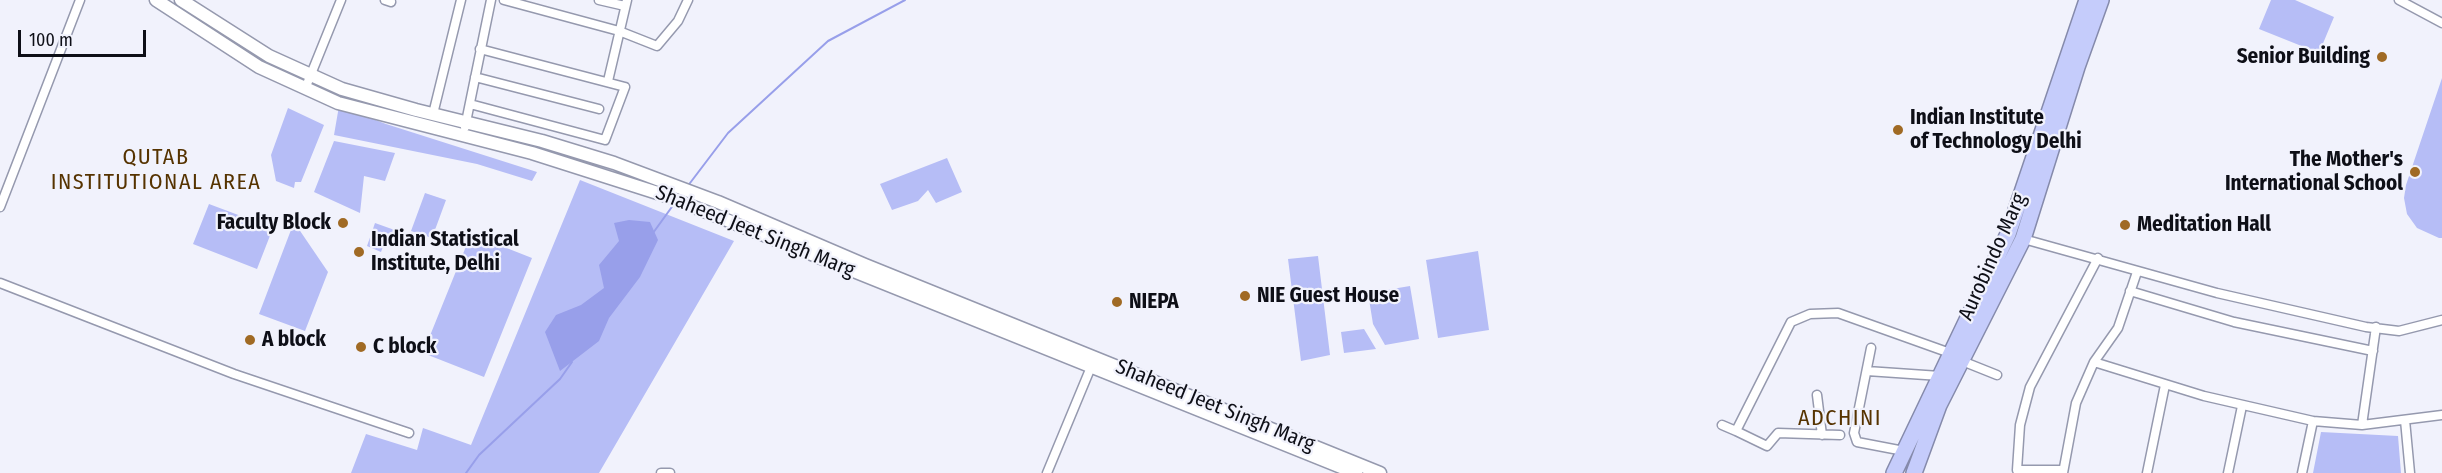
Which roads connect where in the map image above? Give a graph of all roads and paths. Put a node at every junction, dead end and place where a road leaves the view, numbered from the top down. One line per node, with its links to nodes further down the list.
1 (80, 0): 27 (street)
2 (156, 0): 20 (main road, Shaheed Jeet Singh Marg)
3 (181, 0): 17 (main road, Shaheed Jeet Singh Marg)
4 (341, 0): 17 (street)
5 (461, 0): 23 (street)
6 (491, 0): 16 (street)
7 (504, 0): 15 (street)
8 (600, 0): 13 (street)
9 (688, 0): 15 (street)
10 (2087, 0): 28 (highway, Aurobindo Marg)
11 (2101, 0): 29 (highway, Aurobindo Marg)
12 (2399, 0): 14 (street)
13 (626, 3): 15 (street)
14 (2442, 23)
15 (619, 31): 19 (street)
16 (480, 49): 18 (street); 19 (street)
17 (310, 76): 20 (street); 23 (main road, Shaheed Jeet Singh Marg)
18 (475, 77): 21 (street); 22 (street)
19 (608, 81): 21 (street)
20 (305, 89): 25 (main road, Shaheed Jeet Singh Marg)
21 (470, 104): 24 (street)
22 (599, 109)
23 (433, 114): 24 (main road, Shaheed Jeet Singh Marg)
24 (466, 123): 25 (street); 26 (main road, Shaheed Jeet Singh Marg)
25 (461, 136): 26 (main road, Shaheed Jeet Singh Marg)
26 (681, 195): 39 (main road, Shaheed Jeet Singh Marg)
27 (0, 207)
28 (2008, 234): 29 (street); 38 (highway, Aurobindo Marg)
29 (2023, 239): 30 (street); 38 (highway, Aurobindo Marg)
30 (2098, 258): 31 (street); 57 (street)
31 (2137, 272): 33 (street); 35 (street)
32 (0, 283): 53 (street)
33 (2130, 291): 37 (street); 40 (street)
34 (2442, 320): 35 (street)
35 (2376, 327): 37 (street)
36 (1871, 348): 41 (street)
37 (2373, 351): 51 (street)
38 (1956, 357): 42 (street); 43 (highway, Aurobindo Marg); 52 (street); 64 (highway, Aurobindo Marg)
39 (1093, 362): 60 (street); 61 (main road, Shaheed Jeet Singh Marg); 62 (main road, Shaheed Jeet Singh Marg)
40 (2094, 362): 44 (street); 57 (street)
41 (1866, 371): 43 (street); 56 (street)
42 (1997, 375)
43 (1940, 376): 56 (highway, Aurobindo Marg)
44 (2165, 385): 46 (street); 65 (street)
45 (1817, 395): 54 (street)
46 (2242, 406): 49 (street); 66 (street)
47 (2442, 415): 48 (street)
48 (2405, 420): 51 (street); 68 (street)
49 (2313, 421): 51 (street); 67 (street)
50 (1722, 425): 52 (street)
51 (2362, 425)
52 (1736, 431): 54 (street)
53 (408, 433)
54 (1822, 435): 55 (street)
55 (1840, 435)
56 (1904, 451): 63 (highway, Aurobindo Marg)
57 (2063, 472)
58 (661, 473): 59 (street)
59 (670, 473)
60 (1047, 473)
61 (1356, 473)
62 (1380, 473)
63 (1894, 473)
64 (1914, 473)
65 (2147, 473)
66 (2228, 473)
67 (2302, 473)
68 (2410, 473)

